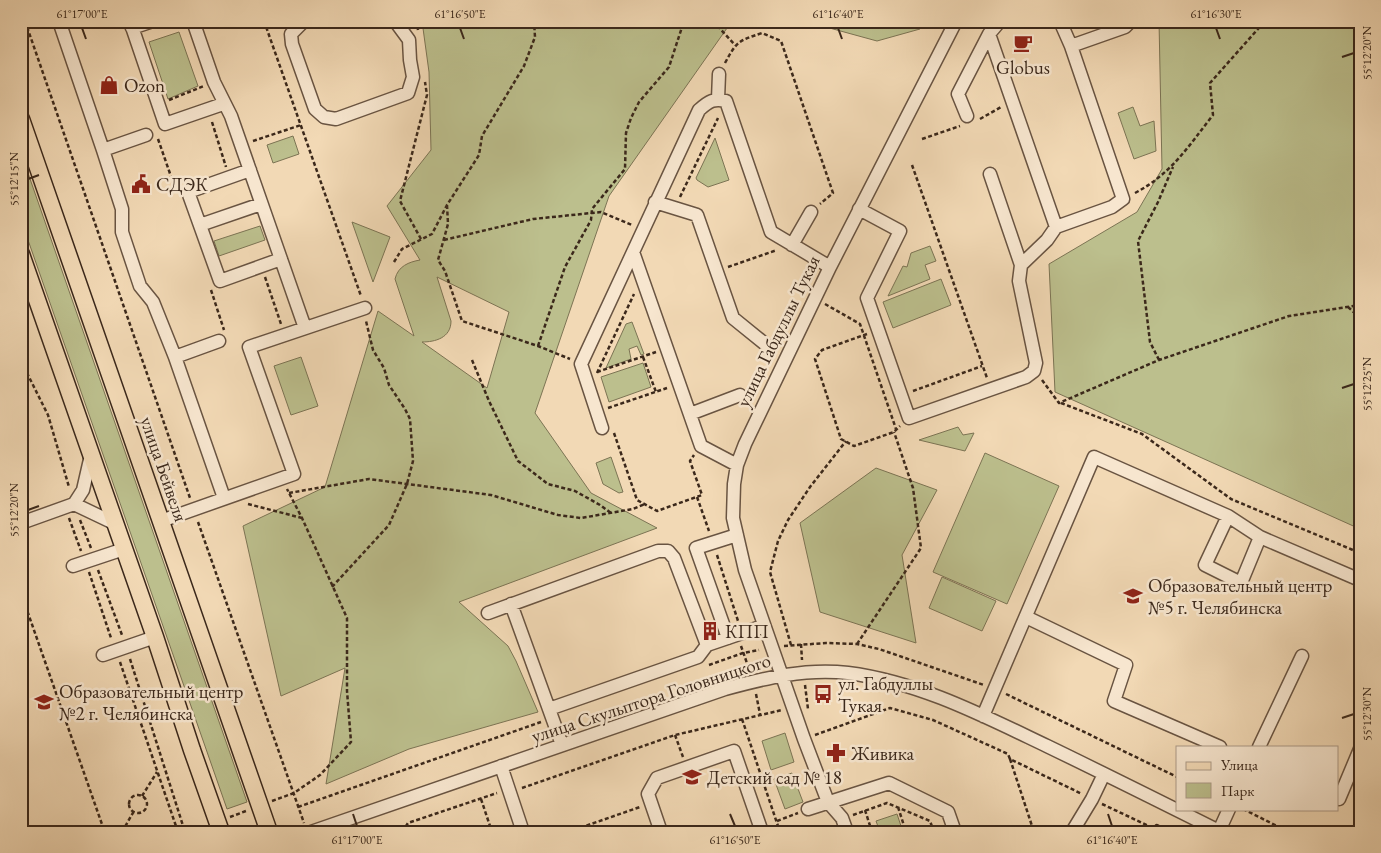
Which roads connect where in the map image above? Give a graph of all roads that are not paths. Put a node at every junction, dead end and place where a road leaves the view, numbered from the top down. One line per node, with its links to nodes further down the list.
1 (58, 21): 19 (street)
2 (153, 21): 10 (street)
3 (193, 21): 15 (street)
4 (304, 21): 5 (street)
5 (394, 21)
6 (956, 21): 24 (street, улица Габдуллы Тукая)
7 (1000, 21): 11 (street)
8 (1060, 21): 12 (street)
9 (1131, 21): 12 (street)
10 (131, 25): 15 (street)
11 (989, 34): 16 (street); 27 (street)
12 (1071, 46): 27 (street)
13 (719, 74): 14 (street)
14 (722, 100): 22 (street); 28 (street)
15 (224, 104): 20 (street)
16 (967, 116)
17 (21, 120): 48 (main road, улица Бейвеля)
18 (152, 136): 19 (street)
19 (103, 150): 39 (street)
20 (250, 170): 23 (street); 26 (street)
21 (990, 174): 32 (street)
22 (655, 202): 29 (street); 38 (street)
23 (261, 204): 26 (street); 31 (street)
24 (859, 209): 32 (street); 33 (street, улица Габдуллы Тукая)
25 (811, 212): 28 (street)
26 (200, 225): 31 (street)
27 (1056, 227): 32 (street)
28 (792, 245): 33 (street)
29 (633, 252): 41 (street); 42 (street)
30 (21, 254): 34 (main road)
31 (281, 259): 36 (street)
32 (1021, 265)
33 (830, 267): 44 (street, улица Габдуллы Тукая)
34 (26, 281): 43 (main road)
35 (365, 308): 36 (street)
36 (305, 328): 45 (street)
37 (218, 341): 39 (street)
38 (770, 348)
39 (175, 357): 45 (street)
40 (740, 396): 41 (street)
41 (690, 414): 44 (street)
42 (602, 428)
43 (91, 454): 46 (street); 50 (main road)
44 (738, 465): 51 (street, улица Габдуллы Тукая)
45 (224, 498): 48 (street)
46 (70, 506): 49 (street); 50 (street)
47 (1228, 516): 52 (street); 52 (street); 58 (street)
48 (161, 521): 84 (main road, улица Бейвеля)
49 (21, 523)
50 (116, 524): 53 (main road)
51 (737, 535): 59 (street, улица Габдуллы Тукая); 61 (street)
52 (1260, 537): 55 (street)
53 (124, 549): 54 (street); 60 (main road)
54 (84, 562)
55 (1360, 580)
56 (511, 604): 57 (street); 62 (street); 66 (street)
57 (488, 613)
58 (1026, 617): 67 (street); 69 (street)
59 (763, 626): 61 (street); 65 (street, улица Габдуллы Тукая)
60 (155, 637): 63 (street); 83 (main road)
61 (728, 638): 62 (street)
62 (707, 645): 66 (street)
63 (103, 655)
64 (1302, 656): 70 (street)
65 (782, 675): 67 (street, улица Скульптора Головницкого); 68 (street, улица Скульптора Головницкого); 75 (street, улица Габдуллы Тукая)
66 (551, 714): 68 (street)
67 (983, 716): 73 (street, улица Скульптора Головницкого)
68 (562, 745): 72 (street, улица Скульптора Головницкого)
69 (1218, 746)
70 (1259, 746)
71 (1360, 749): 74 (street)
72 (500, 766): 80 (street, улица Скульптора Головницкого); 85 (street)
73 (1104, 774): 77 (street, улица Скульптора Головницкого); 89 (street)
74 (1338, 799)
75 (828, 802): 76 (street); 87 (street, улица Габдуллы Тукая); 88 (street)
76 (808, 809)
77 (1176, 809)
78 (1177, 810): 82 (street, улица Скульптора Головницкого)
79 (1229, 810): 82 (street)
80 (307, 828)
81 (761, 830): 86 (street)
82 (1220, 831)
83 (221, 832)
84 (269, 832)
85 (523, 832)
86 (661, 832)
87 (847, 832)
88 (955, 832)
89 (1072, 832)

